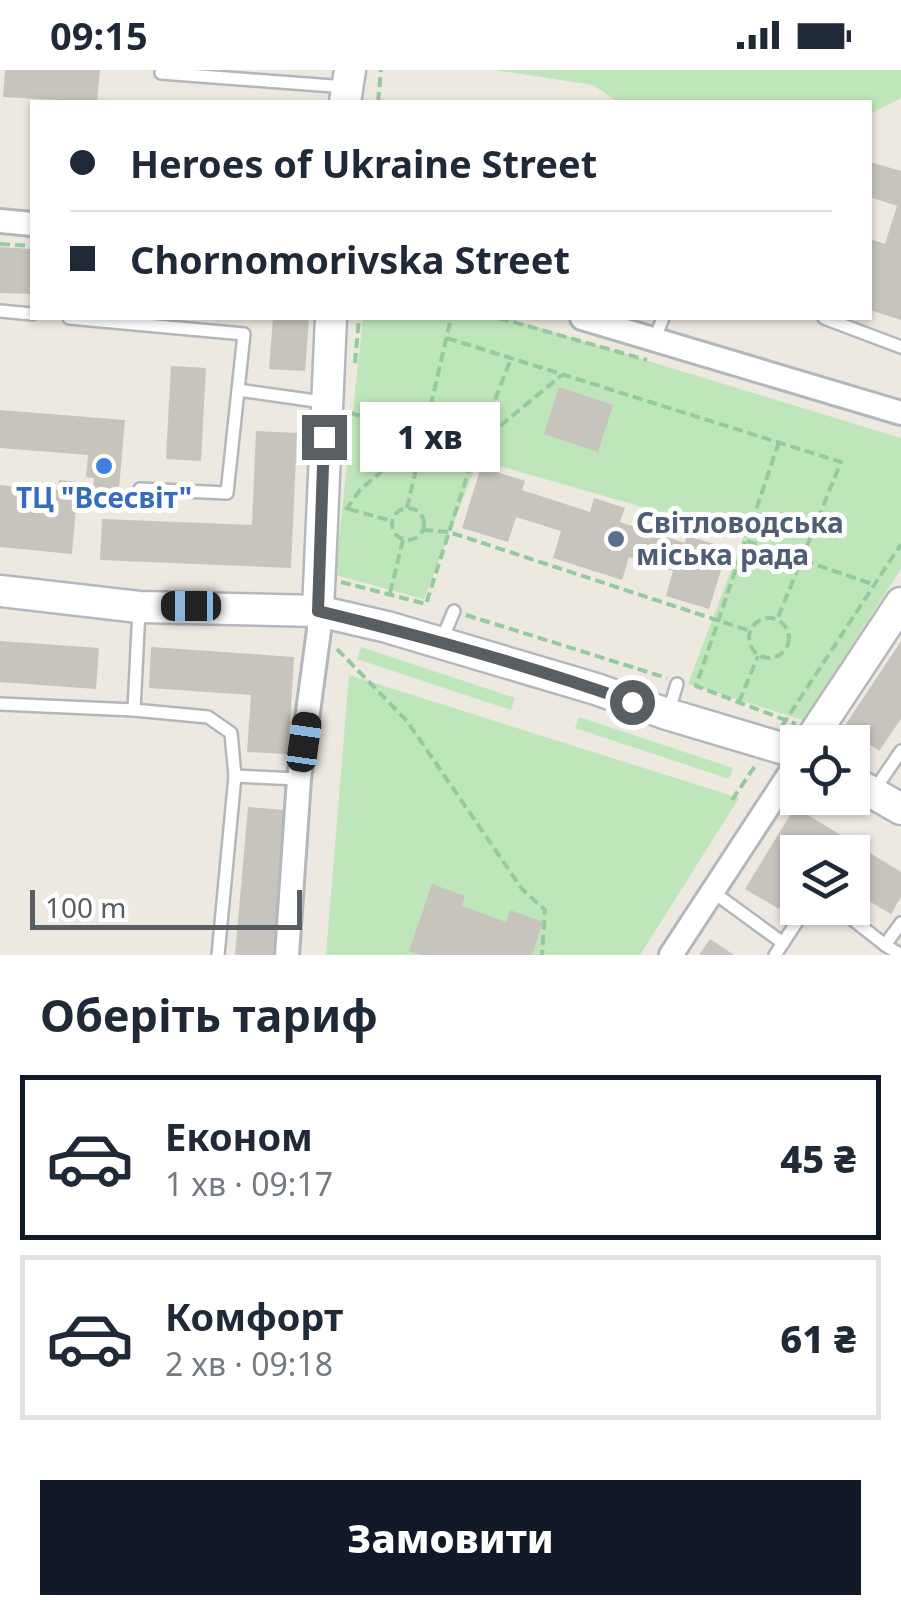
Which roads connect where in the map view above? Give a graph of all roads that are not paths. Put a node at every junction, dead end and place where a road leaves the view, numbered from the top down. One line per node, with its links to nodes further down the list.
1 (161, 73): 2 (lane)
2 (347, 87)
3 (0, 221): 4 (street)
4 (30, 224)
5 (0, 311): 6 (lane)
6 (30, 314)
7 (117, 320): 13 (lane)
8 (330, 320): 14 (main road)
9 (597, 320): 11 (street)
10 (829, 320): 12 (lane)
11 (659, 328): 15 (street)
12 (901, 347)
13 (238, 390): 14 (lane); 16 (lane)
14 (338, 408): 21 (main road)
15 (901, 413)
16 (140, 489)
17 (0, 591): 19 (main road)
18 (901, 604): 27 (main road)
19 (139, 606): 21 (main road); 25 (lane)
20 (454, 611): 22 (lane)
21 (318, 620): 22 (main road); 31 (street)
22 (440, 643): 26 (main road)
23 (677, 682): 26 (lane)
24 (0, 704): 25 (lane)
25 (134, 710): 30 (lane)
26 (668, 714): 28 (main road)
27 (812, 725)
28 (780, 740)
29 (901, 751): 32 (lane)
30 (235, 776): 31 (lane); 42 (lane)
31 (299, 779): 43 (street)
32 (870, 780)
33 (780, 788): 36 (street)
34 (870, 792): 35 (main road)
35 (901, 809)
36 (712, 892): 40 (lane); 44 (street)
37 (901, 922): 41 (lane)
38 (795, 925): 40 (lane)
39 (860, 925): 41 (lane)
40 (783, 943): 45 (lane)
41 (885, 945): 46 (lane)
42 (218, 955)
43 (287, 955)
44 (672, 955)
45 (776, 955)
46 (901, 955)

